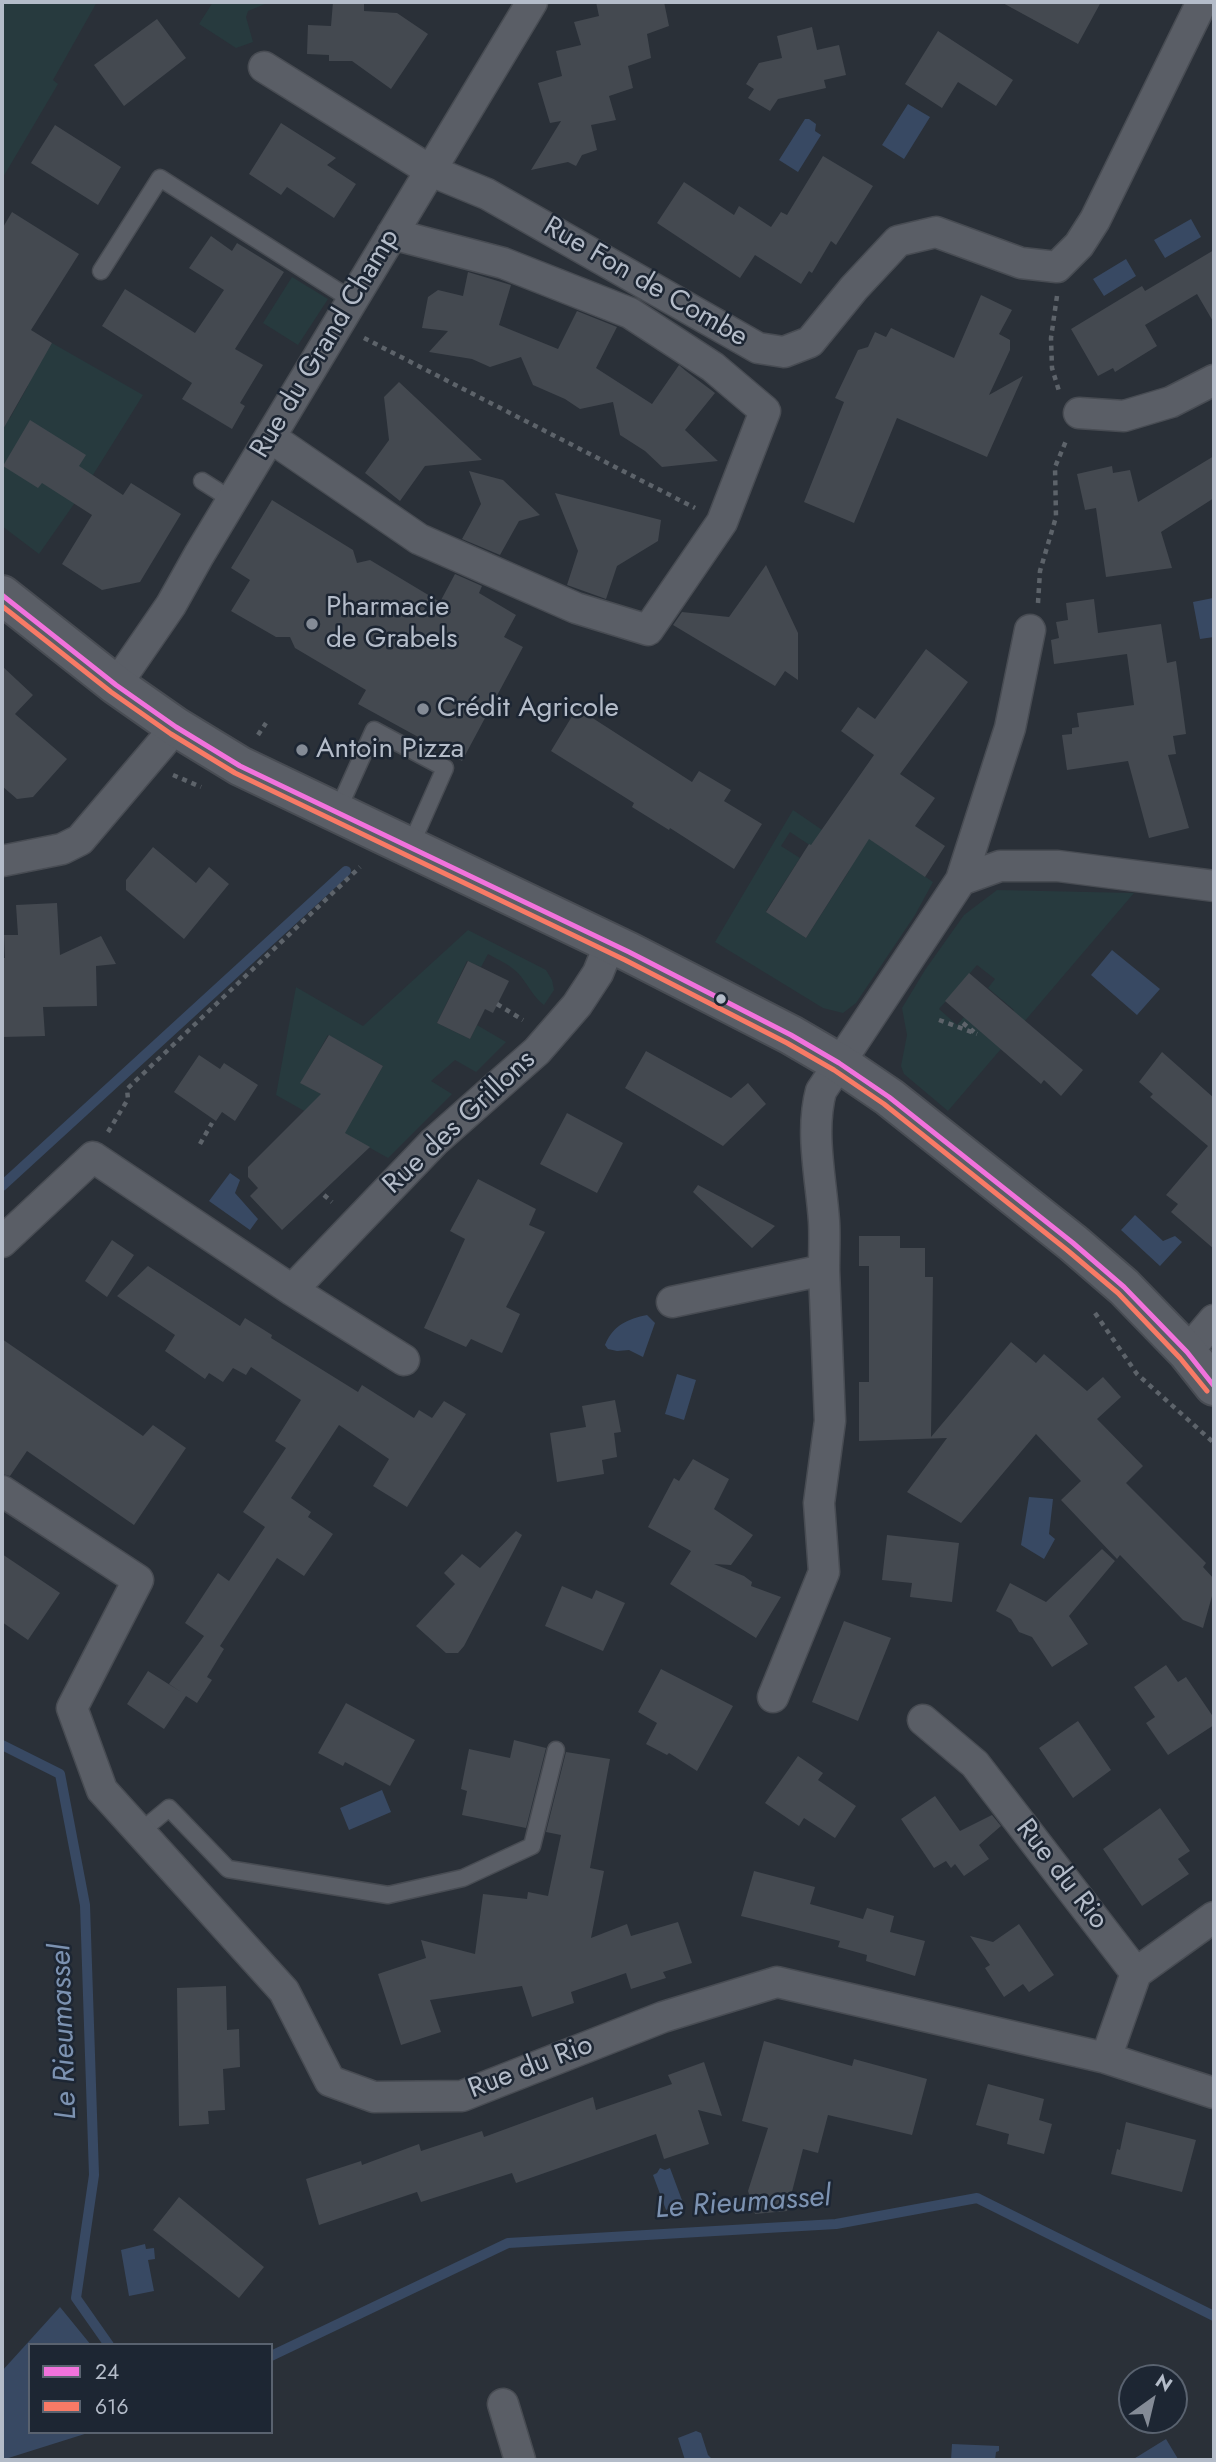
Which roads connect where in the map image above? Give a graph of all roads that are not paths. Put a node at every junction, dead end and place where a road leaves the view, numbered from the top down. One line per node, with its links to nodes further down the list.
1 (532, 2): 4 (street, Rue du Grand Champ)
2 (1202, 2): 4 (street, Rue Fon de Combe)
3 (264, 67): 4 (street, Rue Fon de Combe)
4 (431, 171): 5 (street, Rue du Grand Champ)
5 (392, 234): 7 (street, Rue du Grand Champ); 10 (street)
6 (101, 271): 7 (lane)
7 (352, 300): 10 (street, Rue du Grand Champ)
8 (1214, 380): 9 (street)
9 (1079, 413)
10 (270, 437): 12 (street, Rue du Grand Champ)
11 (202, 481): 12 (lane)
12 (232, 500): 15 (street, Rue du Grand Champ)
13 (2, 595): 15 (street)
14 (1030, 630): 20 (street)
15 (116, 685): 16 (street)
16 (176, 727): 17 (street); 19 (street)
17 (337, 812): 18 (street); 18 (lane)
18 (410, 847): 22 (street)
19 (2, 861)
20 (961, 880): 21 (street); 23 (street)
21 (1214, 886)
22 (610, 943): 23 (street); 26 (street, Rue des Grillons)
23 (839, 1063): 25 (street); 29 (street)
24 (2, 1242): 26 (street)
25 (824, 1270): 27 (street); 33 (street)
26 (292, 1290): 30 (street)
27 (672, 1302)
28 (1214, 1320): 29 (street)
29 (1187, 1352): 31 (street)
30 (404, 1360)
31 (1214, 1386)
32 (2, 1491): 36 (street, Rue du Rio)
33 (773, 1696)
34 (923, 1720): 38 (street, Rue du Rio)
35 (556, 1750): 36 (lane)
36 (140, 1832): 39 (street, Rue du Rio)
37 (1214, 1917): 38 (street)
38 (1136, 1973): 39 (street)
39 (1106, 2058): 40 (street, Rue du Rio)
40 (1214, 2093)
41 (503, 2404): 42 (street)
42 (520, 2460)

